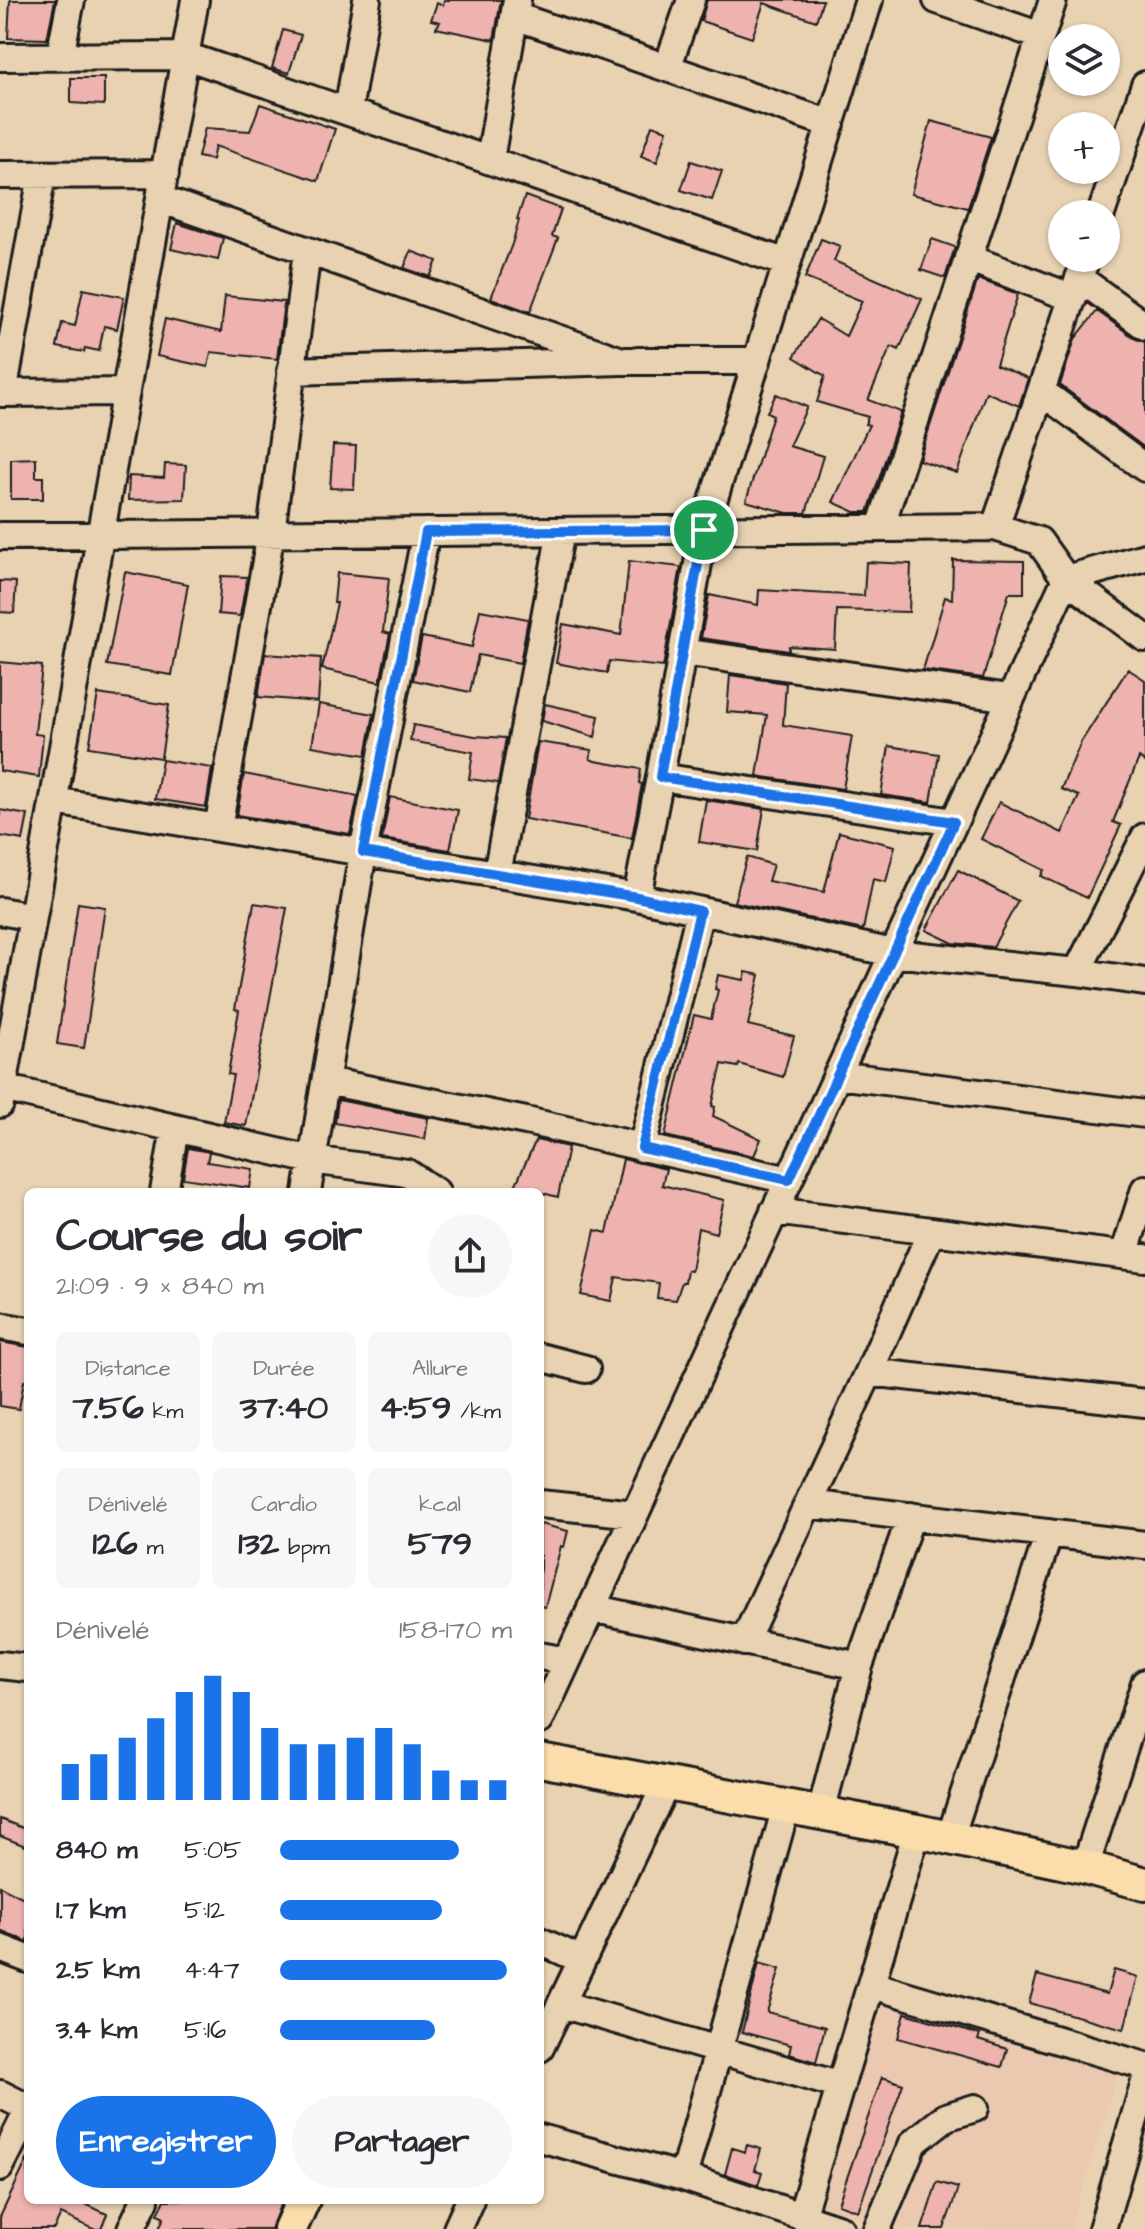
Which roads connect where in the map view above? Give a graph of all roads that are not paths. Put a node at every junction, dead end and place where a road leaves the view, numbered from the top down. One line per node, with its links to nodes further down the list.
1 (71, 0): 10 (street)
2 (195, 0): 11 (street)
3 (367, 0): 15 (street)
4 (691, 0): 13 (street)
5 (869, 0): 16 (street)
6 (937, 0): 9 (street)
7 (1053, 0): 9 (street)
8 (516, 8): 13 (street); 17 (street)
9 (1041, 36): 23 (street)
10 (60, 56): 11 (street); 12 (street)
11 (186, 56): 15 (street); 20 (street)
12 (0, 57)
13 (667, 68): 16 (street)
14 (1145, 85): 21 (street)
15 (348, 111): 17 (street)
16 (831, 124): 24 (street)
17 (490, 160): 24 (street)
18 (0, 175): 19 (street)
19 (42, 175): 20 (street); 32 (street)
20 (162, 186): 22 (street); 31 (street)
21 (1106, 200)
22 (307, 251): 27 (street); 29 (street)
23 (968, 258): 25 (street); 35 (street)
24 (787, 263): 28 (street)
25 (1079, 278): 26 (street); 30 (street)
26 (1145, 326)
27 (622, 361): 28 (street); 29 (street)
28 (757, 361): 36 (street)
29 (291, 371): 39 (street)
30 (1041, 391): 33 (street); 34 (street)
31 (126, 392): 32 (street); 40 (street)
32 (1, 393)
33 (1145, 468)
34 (995, 527): 35 (street); 43 (street)
35 (880, 528): 36 (street)
36 (704, 530): 37 (street); 45 (street)
37 (561, 531): 38 (street); 53 (street)
38 (426, 532): 39 (street); 52 (street)
39 (271, 533): 40 (street); 50 (street)
40 (101, 535): 41 (street); 48 (street)
41 (0, 536)
42 (1145, 557): 43 (street)
43 (1066, 579): 44 (street); 46 (street)
44 (1145, 638)
45 (682, 652): 46 (street); 47 (street)
46 (1010, 698): 49 (street)
47 (660, 777): 49 (street); 54 (street)
48 (54, 801): 50 (street); 57 (street)
49 (954, 822): 58 (street)
50 (218, 828): 52 (street)
51 (1145, 837): 59 (street)
52 (363, 852): 53 (street); 62 (street)
53 (497, 874): 54 (street)
54 (637, 897): 56 (street)
55 (0, 911): 57 (street)
56 (700, 911): 58 (street); 66 (street)
57 (33, 917): 63 (street)
58 (893, 953): 59 (street); 61 (street)
59 (1077, 972): 60 (street)
60 (1145, 982)
61 (837, 1075): 64 (street); 68 (street)
62 (326, 1081): 66 (street); 67 (street)
63 (1, 1096): 65 (street)
64 (1145, 1114)
65 (175, 1128): 67 (street); 69 (street)
66 (642, 1148): 68 (street)
67 (312, 1160): 70 (street); 71 (street)
68 (789, 1180): 73 (street)
69 (165, 1188)
70 (308, 1188)
71 (430, 1188)
72 (1145, 1189): 75 (street)
73 (774, 1211): 74 (street); 84 (street)
74 (931, 1232): 75 (street); 80 (street)
75 (1135, 1256)
76 (0, 1326): 77 (street)
77 (24, 1330)
78 (544, 1358): 79 (street)
79 (586, 1369)
80 (869, 1372): 81 (street); 83 (street)
81 (1145, 1403)
82 (544, 1504): 84 (street)
83 (808, 1504): 85 (street); 89 (street)
84 (635, 1514): 88 (street)
85 (911, 1516): 86 (street); 93 (street)
86 (1049, 1533): 87 (street); 102 (street)
87 (1145, 1545)
88 (591, 1608): 89 (street); 91 (street)
89 (744, 1642): 93 (street)
90 (544, 1657): 91 (street)
91 (567, 1661): 96 (street)
92 (0, 1665): 94 (street)
93 (859, 1666): 100 (street)
94 (24, 1668)
95 (1145, 1683): 103 (street)
96 (544, 1711)
97 (544, 1761): 98 (main road)
98 (667, 1782): 99 (main road); 108 (street)
99 (786, 1807): 100 (main road); 112 (street)
100 (821, 1812): 101 (main road)
101 (917, 1831): 102 (main road); 109 (street)
102 (950, 1838): 103 (main road)
103 (1085, 1867): 104 (main road)
104 (1145, 1884)
105 (544, 1943): 108 (street)
106 (0, 1948): 107 (street)
107 (24, 1957)
108 (582, 1960): 110 (street)
109 (872, 1985): 113 (street); 114 (street)
110 (561, 2004): 111 (street); 112 (street)
111 (544, 2040)
112 (717, 2051): 114 (street); 122 (street)
113 (1145, 2066)
114 (841, 2086): 126 (street)
115 (0, 2094): 117 (street)
116 (1143, 2097): 132 (street)
117 (24, 2108)
118 (975, 2108): 131 (street)
119 (24, 2118): 121 (street)
120 (544, 2139): 122 (street)
121 (0, 2167)
122 (683, 2177): 126 (street)
123 (143, 2204): 127 (street)
124 (301, 2204): 128 (main road)
125 (468, 2204): 129 (street)
126 (801, 2217): 130 (street)
127 (131, 2229)
128 (290, 2229)
129 (457, 2229)
130 (840, 2229)
131 (877, 2229)
132 (1102, 2229)

